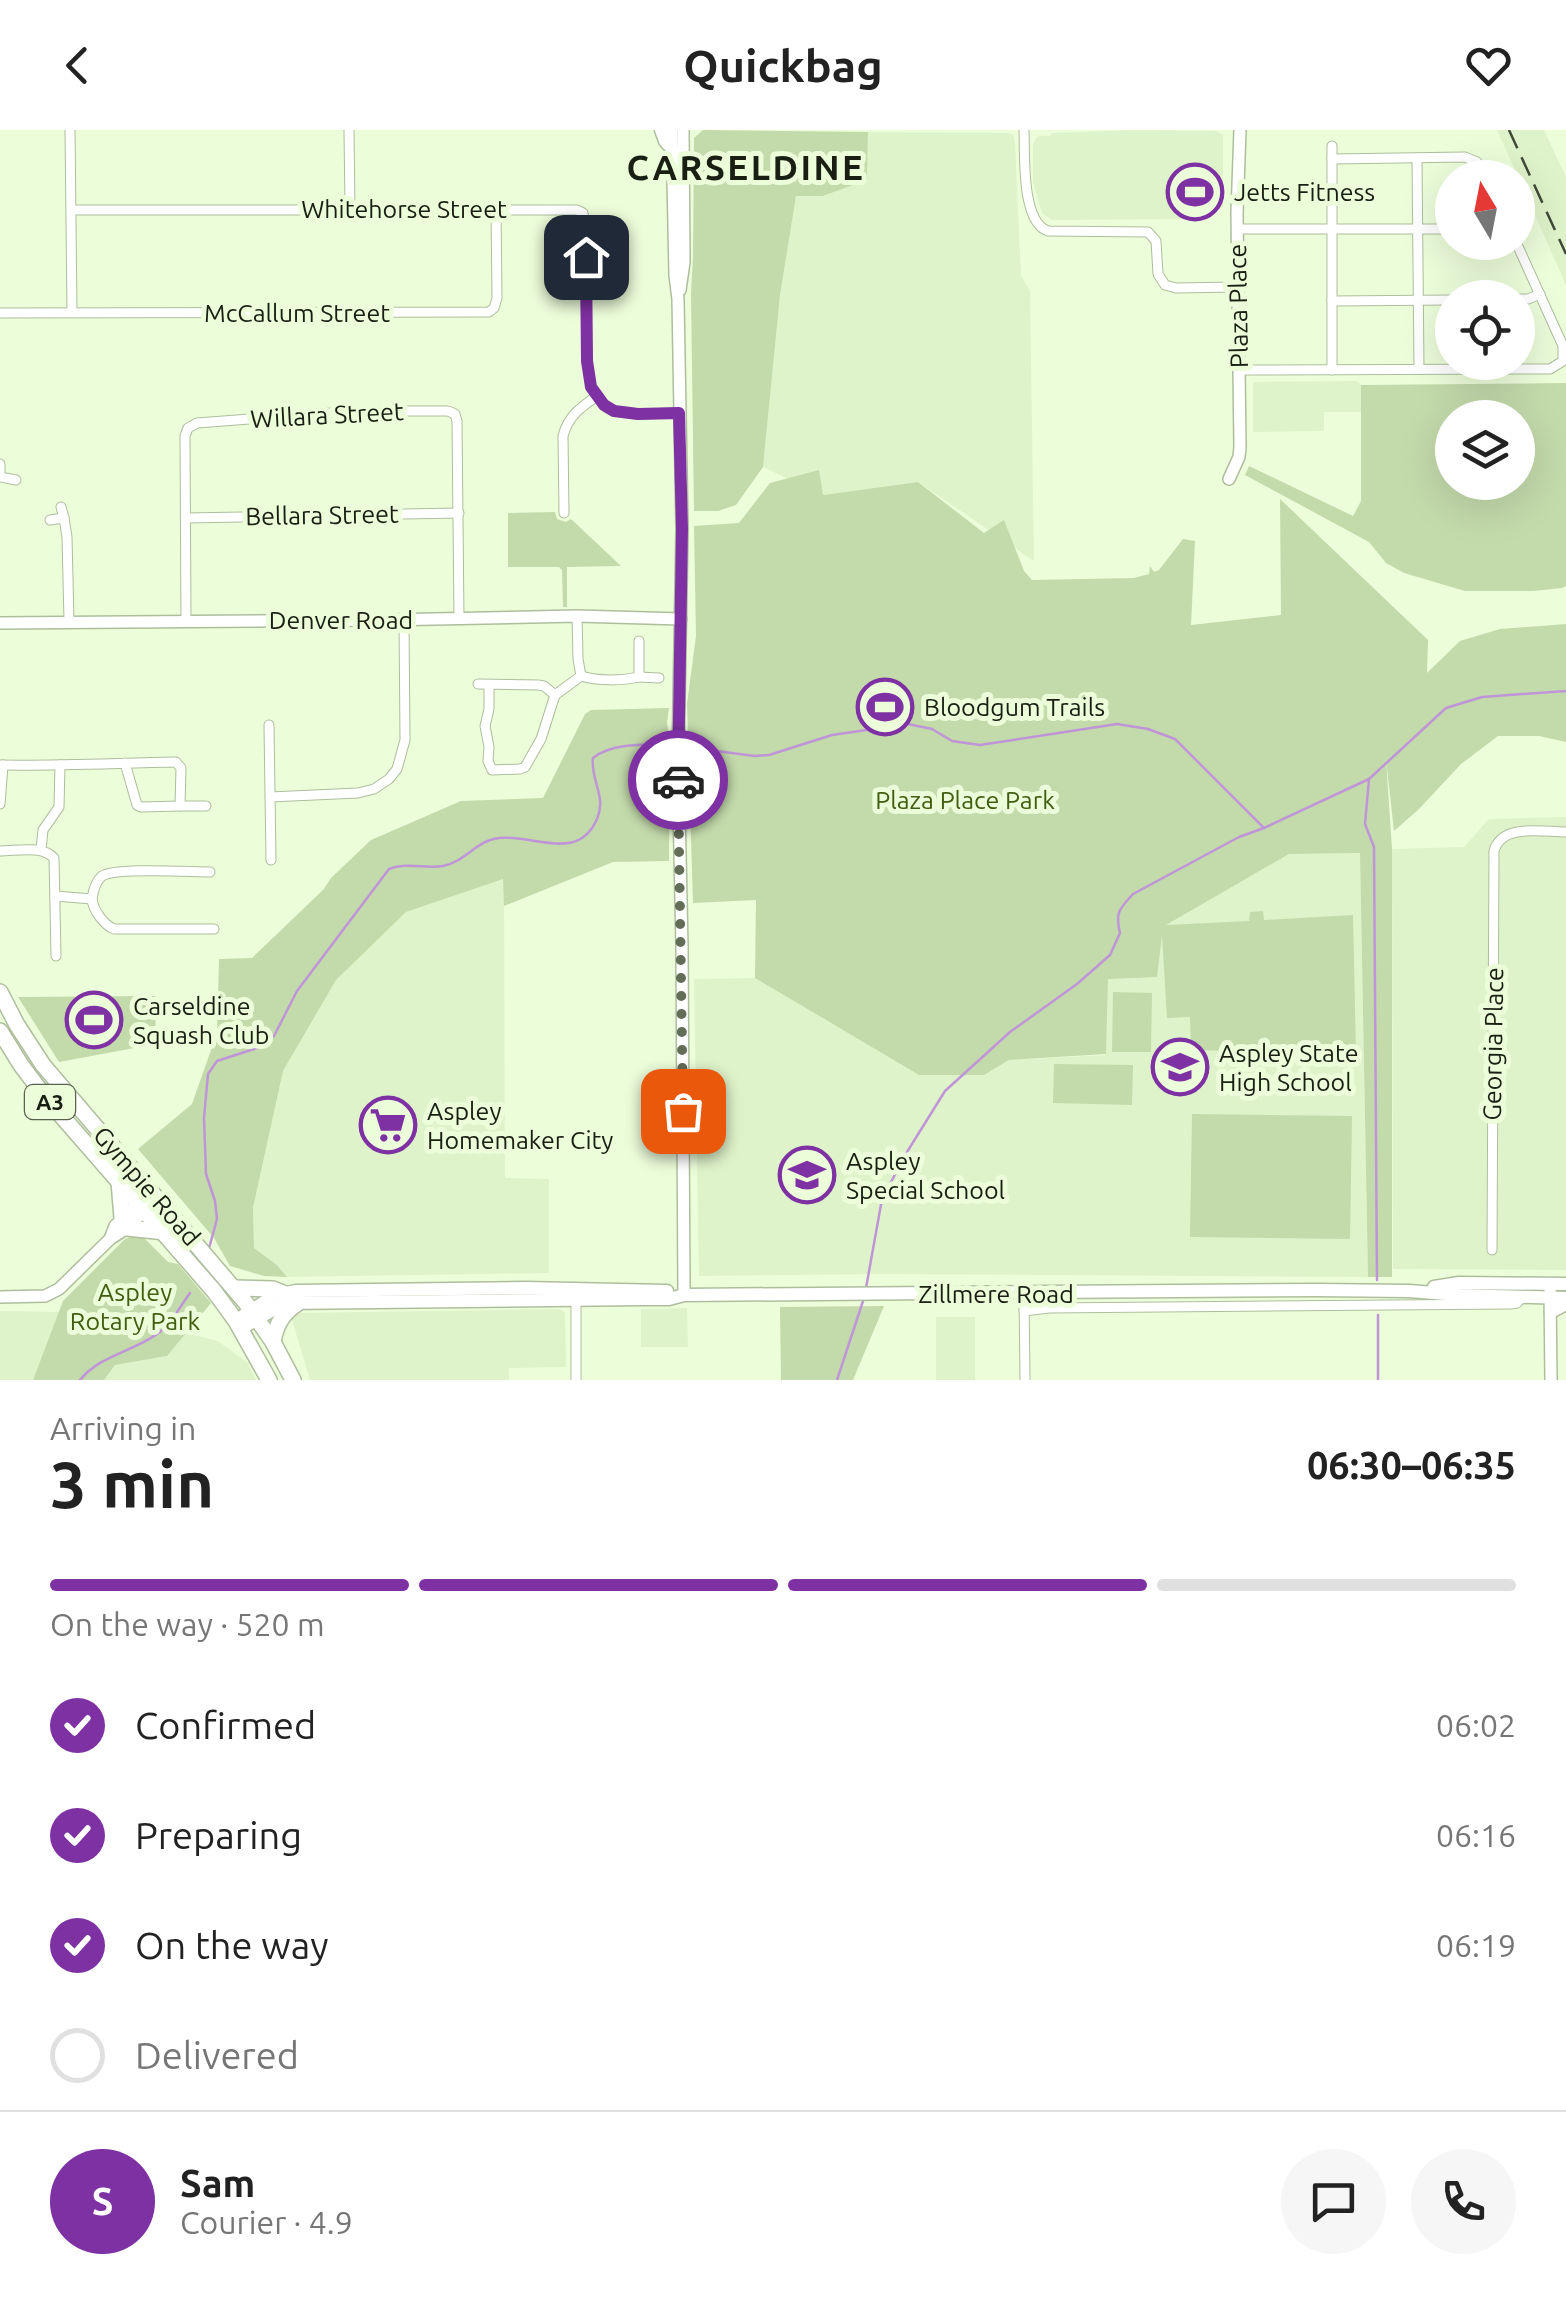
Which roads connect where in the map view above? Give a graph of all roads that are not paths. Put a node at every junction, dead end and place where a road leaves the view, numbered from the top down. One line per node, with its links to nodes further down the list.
1 (70, 130): 15 (street)
2 (349, 130): 13 (street)
3 (661, 130): 9 (main road)
4 (672, 130): 9 (street)
5 (683, 130): 24 (street)
6 (1024, 130): 21 (street)
7 (1240, 130): 16 (street, Plaza Place)
8 (1332, 146): 11 (street)
9 (673, 150): 24 (street)
10 (1417, 158): 11 (street); 12 (street); 18 (street)
11 (1332, 159): 17 (street)
12 (1473, 160)
13 (350, 209): 14 (street, Whitehorse Street); 15 (street, Whitehorse Street)
14 (496, 209): 28 (street, McCallum Street); 33 (street, Whitehorse Street)
15 (72, 210): 28 (street)
16 (1237, 230): 17 (street); 21 (street, Plaza Place)
17 (1332, 230): 18 (street); 27 (street)
18 (1418, 230): 19 (street); 26 (street)
19 (1435, 230)
20 (1524, 260): 22 (street)
21 (1238, 287): 31 (street, Plaza Place)
22 (1540, 294): 23 (street); 30 (street)
23 (1535, 296)
24 (678, 300): 34 (street)
25 (1435, 300): 26 (street)
26 (1418, 301): 27 (street); 30 (street)
27 (1332, 302): 32 (street)
28 (72, 312): 29 (street, McCallum Street)
29 (0, 313)
30 (1419, 369): 32 (street)
31 (1239, 370): 32 (street); 36 (street, Plaza Place)
32 (1332, 370)
33 (597, 396): 34 (street); 39 (street)
34 (679, 413): 44 (street)
35 (0, 464): 37 (street)
36 (1229, 479)
37 (16, 480)
38 (458, 513): 40 (street, Bellara Street); 40 (street, Willara Street); 43 (street, Willara Street)
39 (564, 513)
40 (186, 518): 47 (street, Willara Street)
41 (50, 520): 46 (street)
42 (578, 616): 43 (street, Denver Road); 44 (street, Denver Road); 50 (street)
43 (460, 619): 45 (street, Denver Road)
44 (681, 619): 87 (street)
45 (404, 620): 47 (street, Denver Road); 60 (street)
46 (69, 621): 47 (street, Denver Road); 48 (street, Denver Road)
47 (186, 621)
48 (0, 623)
49 (639, 642): 51 (street)
50 (581, 676): 51 (street); 55 (street)
51 (639, 677): 52 (street)
52 (659, 678)
53 (478, 684): 54 (street)
54 (489, 685): 55 (street); 55 (street)
55 (555, 695)
56 (269, 725): 60 (street)
57 (125, 763): 59 (street); 62 (street); 62 (street)
58 (1, 765): 59 (street); 61 (street)
59 (60, 765): 65 (street)
60 (270, 797): 67 (street)
61 (0, 804)
62 (180, 806): 63 (street)
63 (206, 806)
64 (1566, 832): 79 (street, Georgia Place)
65 (41, 850): 66 (street); 69 (street)
66 (0, 851)
67 (271, 860)
68 (210, 872): 70 (street)
69 (56, 896): 70 (street); 72 (street)
70 (92, 899): 71 (street)
71 (214, 929)
72 (56, 956)
73 (0, 992): 76 (highway, Gympie Road / A3)
74 (0, 1031): 75 (highway, Gympie Road / A3)
75 (119, 1181): 76 (highway, Gympie Road / A3); 77 (highway)
76 (148, 1200): 77 (street); 78 (highway, Gympie Road / A3); 80 (highway, Gympie Road / A3)
77 (124, 1223): 78 (highway); 89 (street)
78 (164, 1232): 96 (highway, Gympie Road / A3)
79 (1492, 1250)
80 (229, 1282): 84 (highway); 95 (highway, Gympie Road / A3)
81 (1566, 1284): 90 (main road, Zillmere Road)
82 (1307, 1290): 83 (main road, Zillmere Road); 86 (main road, Zillmere Road); 93 (street)
83 (1409, 1291): 88 (main road, Zillmere Road); 90 (main road, Zillmere Road)
84 (283, 1292): 85 (main road, Zillmere Road); 95 (main road, Zillmere Road)
85 (576, 1294): 87 (main road, Zillmere Road); 92 (main road, Zillmere Road); 100 (street)
86 (1024, 1294): 87 (main road, Zillmere Road); 94 (street)
87 (684, 1295)
88 (1523, 1296): 90 (main road, Zillmere Road); 93 (street, Zillmere Road)
89 (0, 1297)
90 (1550, 1298): 91 (main road); 102 (street)
91 (1566, 1301)
92 (298, 1303): 95 (main road, Zillmere Road); 97 (highway)
93 (1308, 1306): 94 (street, Zillmere Road)
94 (1024, 1310): 101 (street)
95 (255, 1314): 96 (main road, Zillmere Road); 97 (highway, Gympie Road / A3)
96 (238, 1325): 98 (highway, Gympie Road / A3)
97 (273, 1342): 99 (highway, Gympie Road / A3)
98 (269, 1380)
99 (293, 1380)
100 (576, 1380)
101 (1025, 1380)
102 (1551, 1380)

